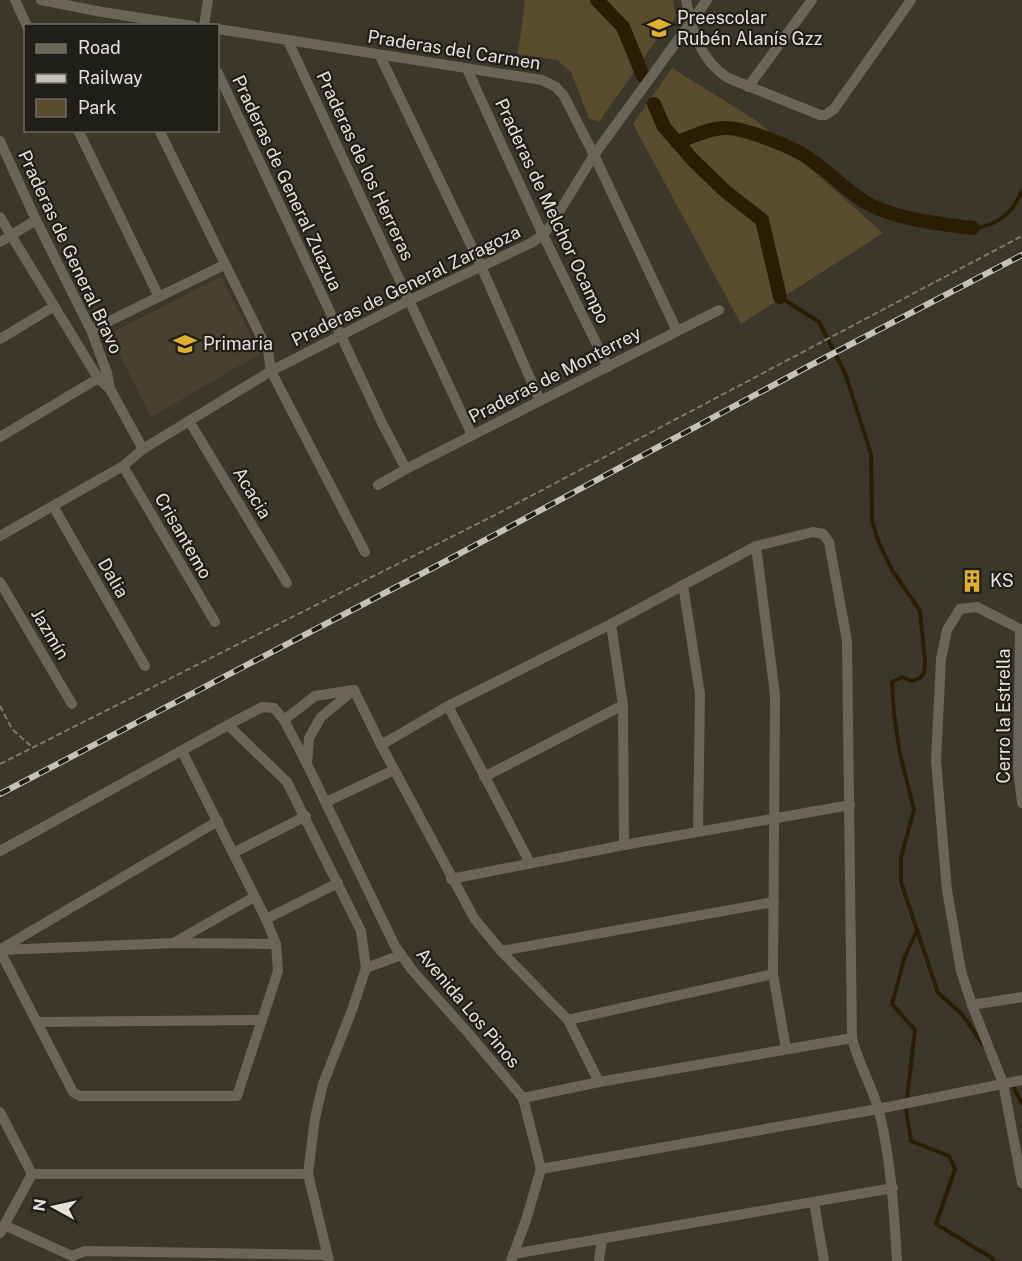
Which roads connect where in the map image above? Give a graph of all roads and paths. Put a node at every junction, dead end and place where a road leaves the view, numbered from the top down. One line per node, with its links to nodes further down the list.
1 (15, 0): 10 (street)
2 (41, 0): 8 (street)
3 (208, 0): 13 (street)
4 (686, 0): 9 (street)
5 (707, 0): 9 (street)
6 (812, 0): 19 (street)
7 (911, 0): 19 (street)
8 (102, 12): 11 (street); 12 (street)
9 (691, 22): 19 (street); 23 (street, Praderas de General Zaragoza)
10 (26, 24)
11 (107, 24)
12 (180, 24)
13 (204, 24)
14 (219, 29): 15 (street, Praderas del Carmen)
15 (288, 41): 16 (street, Praderas del Carmen); 33 (street, Praderas de los Herreras)
16 (380, 56): 17 (street, Praderas del Carmen); 31 (street)
17 (467, 69): 23 (street, Praderas del Carmen); 26 (street, Praderas de Melchor Ocampo)
18 (219, 75): 38 (street, Praderas de General Zuazua)
19 (748, 87)
20 (79, 132): 32 (street)
21 (160, 132): 30 (street)
22 (0, 141): 25 (street, Praderas de General Bravo)
23 (594, 155): 26 (street, Praderas de General Zaragoza); 37 (street, Praderas del Carmen)
24 (0, 217): 27 (street, Praderas de General Bravo)
25 (36, 220): 27 (street); 36 (street, Praderas de General Bravo)
26 (543, 235): 31 (street, Praderas de General Zaragoza); 40 (street, Praderas de Melchor Ocampo)
27 (11, 236): 29 (street); 34 (street, Praderas de General Bravo)
28 (1022, 236): 70 (path)
29 (0, 242)
30 (224, 265): 32 (street); 41 (street)
31 (481, 266): 33 (street, Praderas de General Zaragoza); 43 (street)
32 (159, 297): 36 (street)
33 (410, 300): 38 (street, Praderas de General Zaragoza); 45 (street, Praderas de los Herreras)
34 (53, 307): 39 (street); 42 (street, Praderas de General Bravo)
35 (719, 310): 37 (street, Praderas de Monterrey)
36 (91, 330): 42 (street, Praderas de General Bravo)
37 (677, 331): 40 (street, Praderas de Monterrey)
38 (341, 336): 41 (street, Praderas de General Zaragoza); 49 (street, Praderas de General Zuazua)
39 (0, 339)
40 (608, 366): 43 (street, Praderas de Monterrey)
41 (271, 371): 44 (street, Praderas de General Zaragoza); 54 (street)
42 (102, 376): 46 (street); 47 (street, Praderas de General Bravo)
43 (540, 401): 45 (street, Praderas de Monterrey)
44 (189, 421): 47 (street, Praderas de General Zaragoza); 56 (street, Acacia)
45 (472, 435): 49 (street, Praderas de Monterrey)
46 (0, 436)
47 (143, 449): 48 (street, Praderas de General Zaragoza)
48 (123, 466): 51 (street, Praderas de General Zaragoza); 58 (street, Crisantemo)
49 (406, 469): 50 (street, Praderas de Monterrey)
50 (378, 485)
51 (53, 506): 52 (street, Praderas de General Zaragoza); 61 (street, Dalia)
52 (0, 536)
53 (756, 546): 57 (street); 78 (street); 80 (street)
54 (365, 552)
55 (0, 582): 63 (street, Jazmín)
56 (287, 583)
57 (683, 585): 59 (street); 82 (street)
58 (215, 622)
59 (611, 624): 64 (street); 66 (street)
60 (1021, 630): 77 (street, Cerro la Estrella); 100 (street)
61 (146, 666)
62 (354, 690): 67 (street); 69 (street); 73 (street)
63 (72, 704)
64 (623, 705): 75 (street); 83 (street)
65 (0, 706): 70 (path)
66 (448, 706): 69 (street); 75 (street)
67 (284, 720): 68 (street); 73 (street, Avenida Los Pinos)
68 (228, 724): 71 (street); 79 (street)
69 (381, 745): 74 (street)
70 (32, 747): 72 (path)
71 (182, 752): 81 (street); 84 (street)
72 (0, 764)
73 (307, 764): 76 (street, Avenida Los Pinos)
74 (394, 770): 76 (street); 87 (street)
75 (484, 777): 86 (street)
76 (326, 802): 96 (street, Avenida Los Pinos)
77 (1022, 803)
78 (850, 805): 80 (street); 104 (street)
79 (306, 816): 85 (street); 88 (street)
80 (774, 819): 82 (street); 90 (street)
81 (218, 821): 85 (street); 94 (street)
82 (698, 832): 83 (street)
83 (624, 845): 86 (street)
84 (0, 851)
85 (233, 853): 89 (street)
86 (530, 864): 87 (street)
87 (451, 879): 95 (street)
88 (338, 883): 91 (street); 97 (street)
89 (254, 897): 91 (street); 92 (street)
90 (774, 902): 95 (street); 98 (street)
91 (266, 919): 93 (street)
92 (175, 943): 93 (street); 94 (street)
93 (276, 944): 101 (street)
94 (0, 950): 103 (street)
95 (501, 951): 102 (street)
96 (401, 955): 97 (street); 109 (street, Avenida Los Pinos)
97 (366, 968): 114 (street)
98 (773, 974): 102 (street); 105 (street)
99 (1022, 997): 100 (street)
100 (972, 1005): 108 (street)
101 (262, 1020): 103 (street); 103 (street)
102 (568, 1020): 107 (street)
103 (38, 1022)
104 (852, 1038): 105 (street); 110 (street)
105 (786, 1049): 107 (street)
106 (1022, 1080): 108 (street)
107 (599, 1082): 109 (street)
108 (1003, 1083): 110 (street); 115 (street)
109 (523, 1098): 112 (street, Avenida Los Pinos)
110 (878, 1109): 112 (street); 116 (street)
111 (0, 1113): 113 (street)
112 (541, 1169): 121 (street)
113 (32, 1174): 114 (street); 118 (street)
114 (308, 1174): 122 (street)
115 (1022, 1183)
116 (893, 1188): 117 (street); 126 (street)
117 (814, 1202): 119 (street); 125 (street)
118 (2, 1229): 123 (street)
119 (602, 1239): 121 (street); 124 (street)
120 (245, 1257): 122 (street); 123 (street)
121 (512, 1257)
122 (328, 1258)
123 (70, 1259)
124 (599, 1261)
125 (824, 1261)
126 (897, 1261)

